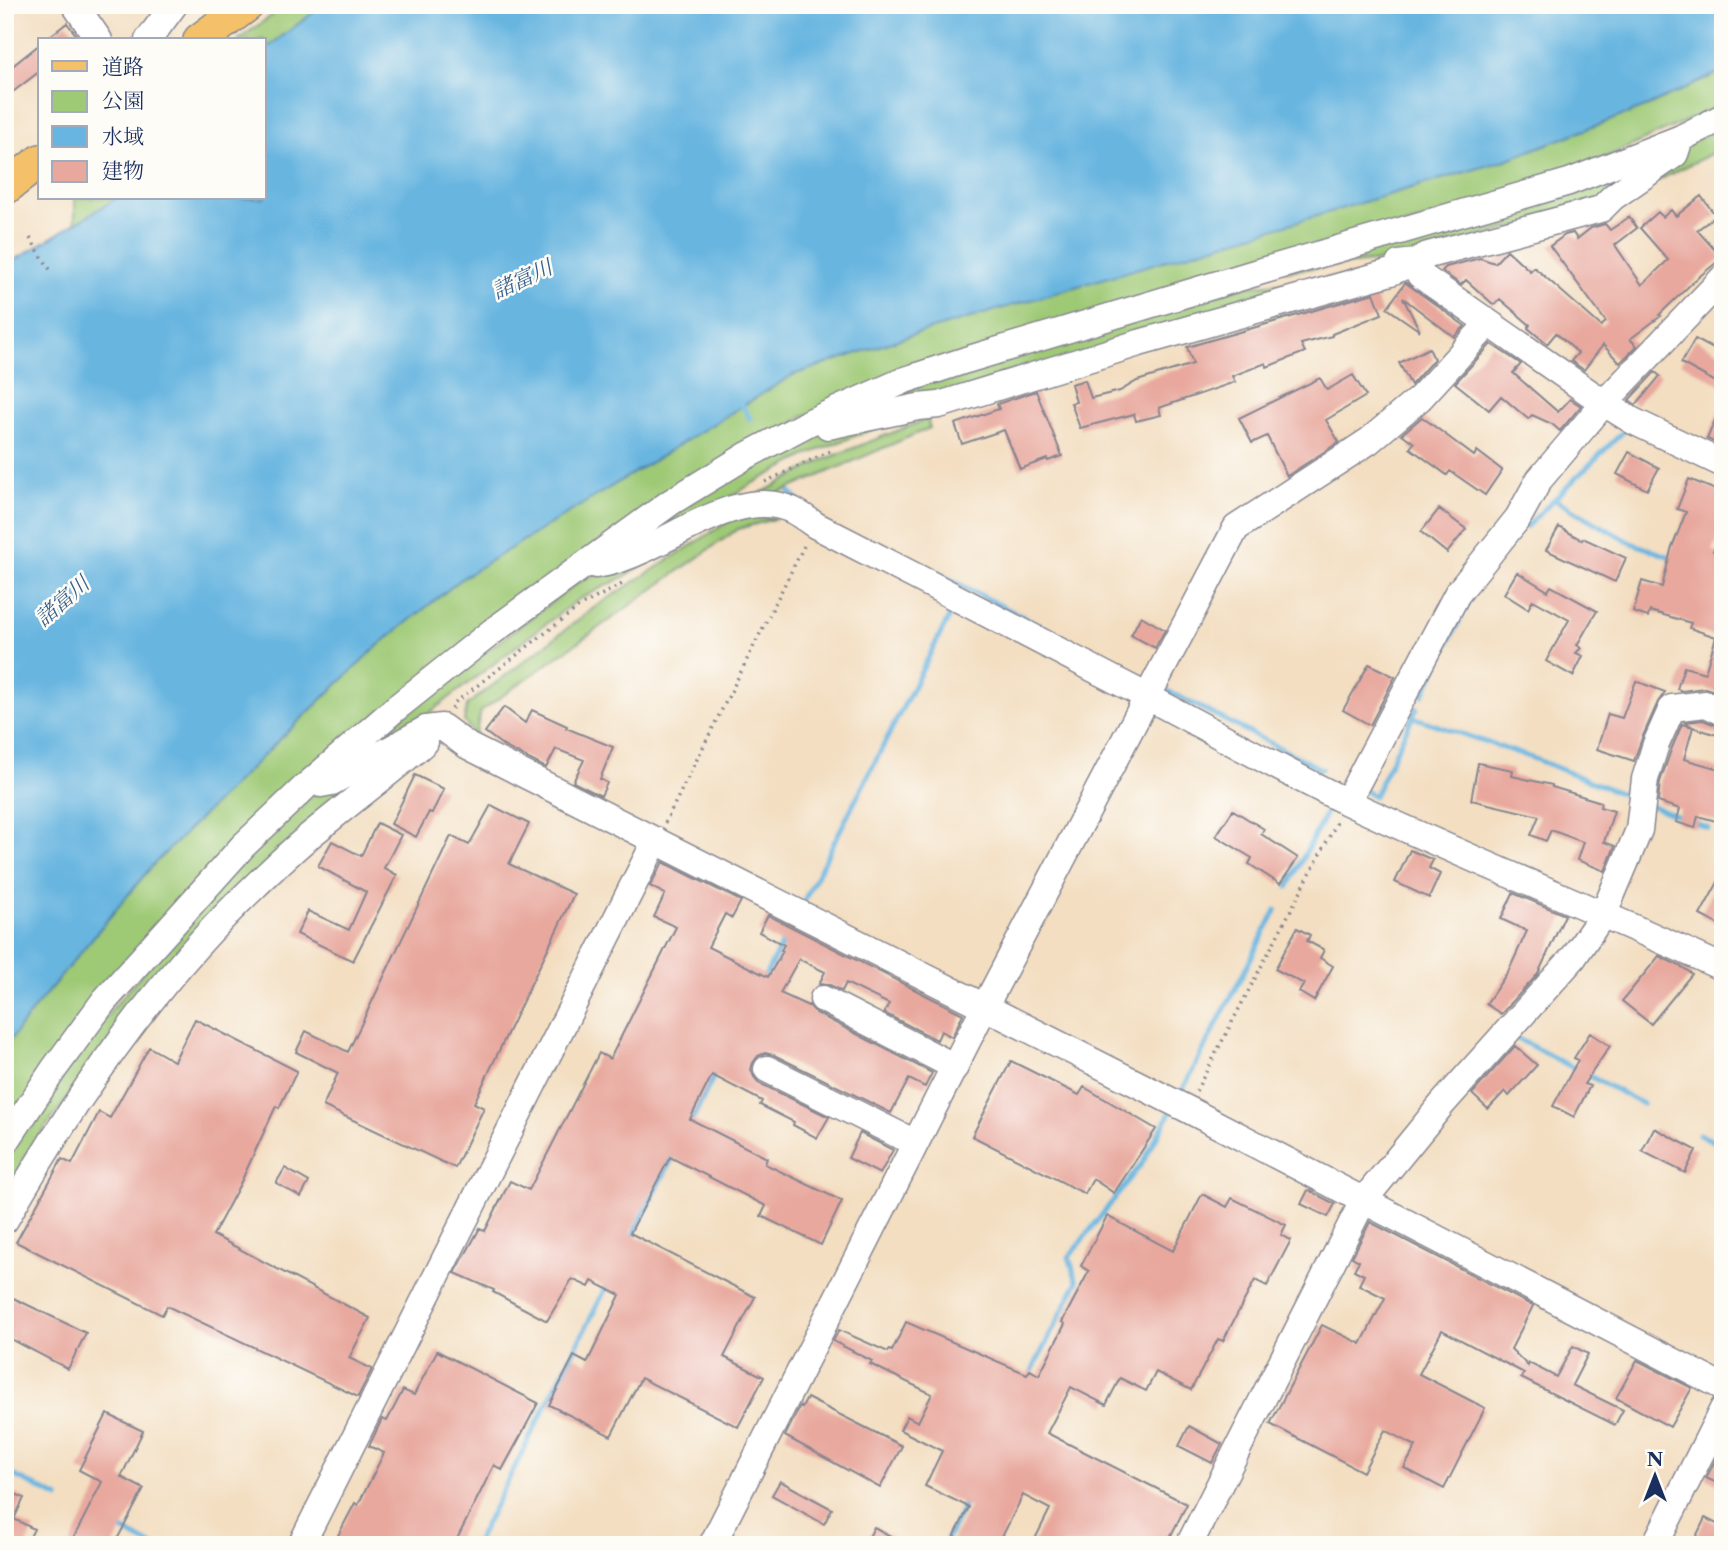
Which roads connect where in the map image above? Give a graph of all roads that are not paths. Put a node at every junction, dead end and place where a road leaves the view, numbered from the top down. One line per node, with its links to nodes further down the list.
1 (75, 5): 4 (street)
2 (174, 5): 5 (street)
3 (247, 5): 6 (main road)
4 (98, 38)
5 (149, 38)
6 (203, 38)
7 (1723, 117): 8 (street)
8 (1681, 138): 11 (street); 12 (street)
9 (38, 163): 10 (main road)
10 (5, 188)
11 (1414, 262): 12 (street); 14 (street); 16 (street)
12 (1255, 273): 16 (street)
13 (1723, 278): 15 (street)
14 (1489, 323): 15 (street); 19 (street)
15 (1604, 403): 17 (street); 23 (street)
16 (810, 422): 18 (street)
17 (1723, 464)
18 (584, 566): 19 (street); 22 (street)
19 (1146, 696): 23 (street); 28 (street)
20 (1719, 704): 25 (street)
21 (442, 726): 22 (street); 24 (street); 34 (street)
22 (305, 787): 31 (street)
23 (1347, 802): 25 (street)
24 (656, 840): 28 (street); 37 (street)
25 (1604, 913): 26 (street); 33 (street)
26 (1723, 968)
27 (823, 999): 29 (street)
28 (984, 1008): 29 (street); 33 (street)
29 (954, 1067): 32 (street)
30 (767, 1069): 32 (street)
31 (5, 1143)
32 (915, 1143): 38 (street)
33 (1363, 1201): 35 (street); 39 (street)
34 (5, 1220)
35 (1723, 1387)
36 (1723, 1409): 40 (street)
37 (300, 1545)
38 (712, 1545)
39 (1189, 1545)
40 (1655, 1545)

